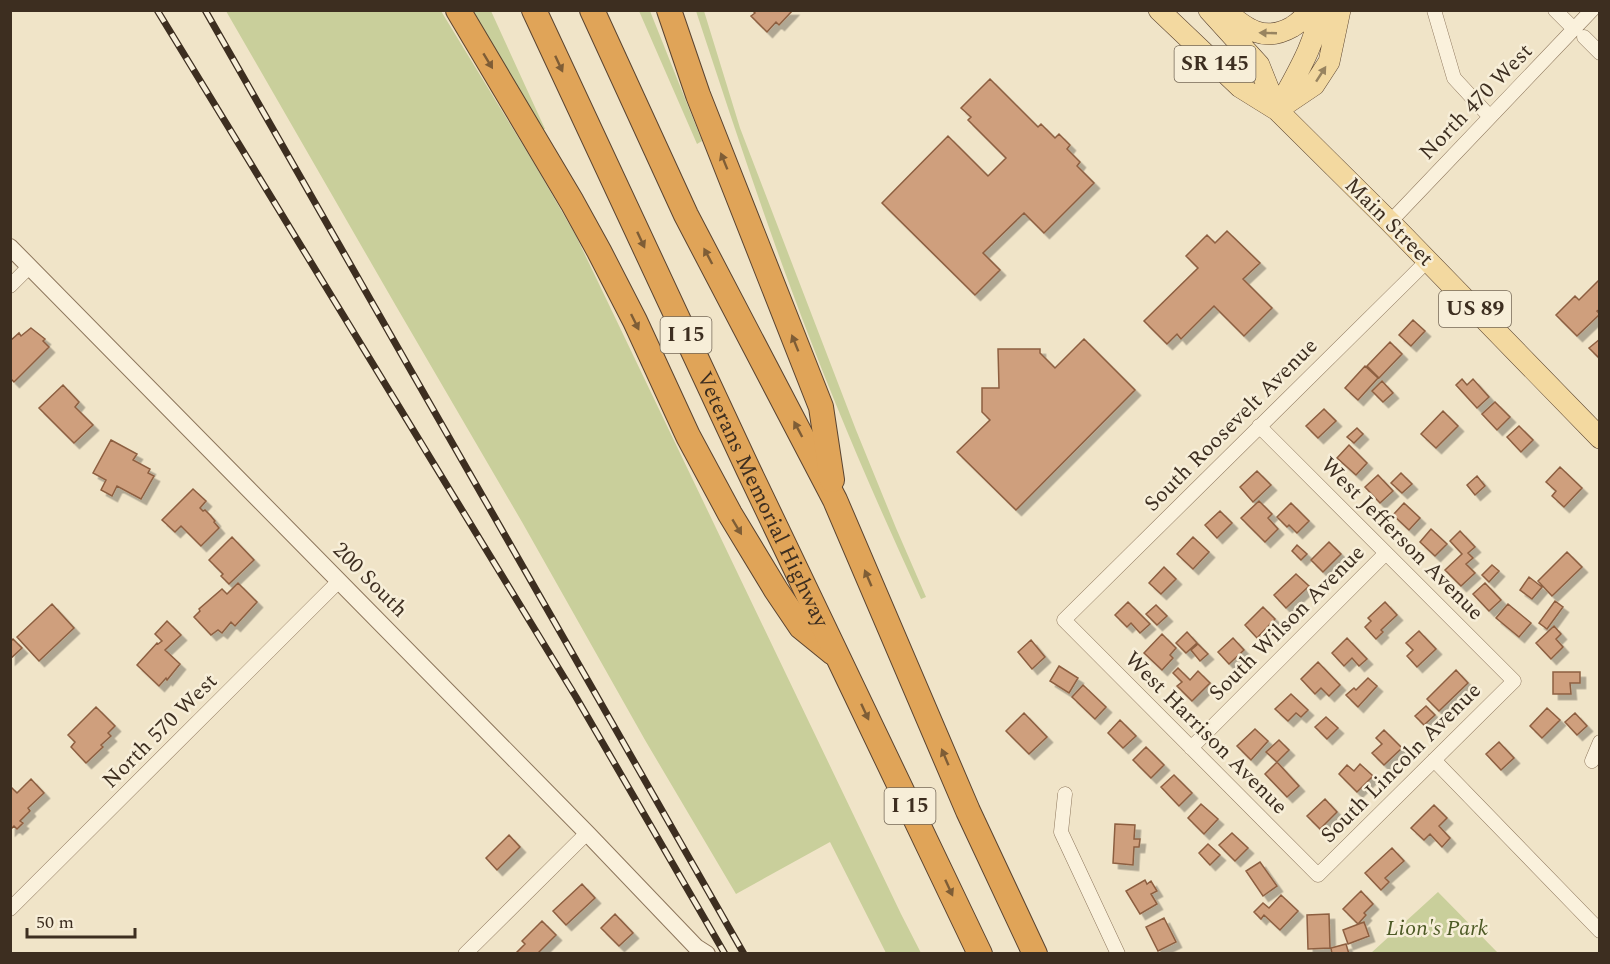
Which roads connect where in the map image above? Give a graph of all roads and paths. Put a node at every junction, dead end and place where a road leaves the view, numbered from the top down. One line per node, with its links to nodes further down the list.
1 (458, 10): 29 (highway, one-way to 29)
2 (534, 10): 29 (highway, Veterans Memorial Highway / I 15, one-way to 29)
3 (592, 10): 25 (highway, I 15, one-way to 3)
4 (669, 10): 25 (highway, one-way to 4)
5 (1159, 10): 16 (main road, Main Street / SR 145)
6 (1209, 10): 16 (main road, Main Street / SR 145)
7 (1224, 10): 8 (main road, one-way to 7)
8 (1309, 10)
9 (1320, 10): 16 (main road)
10 (1340, 10): 16 (main road, one-way to 10)
11 (1434, 10): 17 (street)
12 (1555, 10): 14 (street)
13 (1592, 10): 14 (street, North 470 West)
14 (1579, 33): 15 (street); 17 (street, North 470 West)
15 (1599, 53)
16 (1277, 110): 18 (main road, Main Street / US 89)
17 (1490, 117): 18 (street, North 470 West)
18 (1390, 222): 20 (main road, Main Street / US 89)
19 (10, 248): 21 (street, 200 South)
20 (1427, 261): 23 (street, South Roosevelt Avenue); 24 (main road, Main Street / US 89)
21 (29, 267): 22 (street); 27 (street, 200 South)
22 (10, 286)
23 (1259, 426): 26 (street, West Jefferson Avenue); 28 (street, South Roosevelt Avenue)
24 (1599, 438)
25 (835, 500): 43 (highway, I 15, one-way to 25)
26 (1386, 554): 30 (street, West Jefferson Avenue); 32 (street, South Wilson Avenue)
27 (339, 581): 36 (street, 200 South); 38 (street, North 570 West)
28 (1064, 620): 32 (street, West Harrison Avenue)
29 (840, 659): 42 (highway, Veterans Memorial Highway / I 15, one-way to 42)
30 (1514, 681): 33 (street, South Lincoln Avenue)
31 (1599, 742): 34 (street)
32 (1191, 748): 37 (street, West Harrison Avenue)
33 (1434, 760): 37 (street, South Lincoln Avenue); 39 (street)
34 (1592, 761)
35 (1065, 794): 44 (street)
36 (587, 833): 40 (street, 200 South); 41 (street)
37 (1318, 875)
38 (10, 909)
39 (1599, 931)
40 (700, 950)
41 (465, 953)
42 (980, 954)
43 (1035, 954)
44 (1118, 954)

